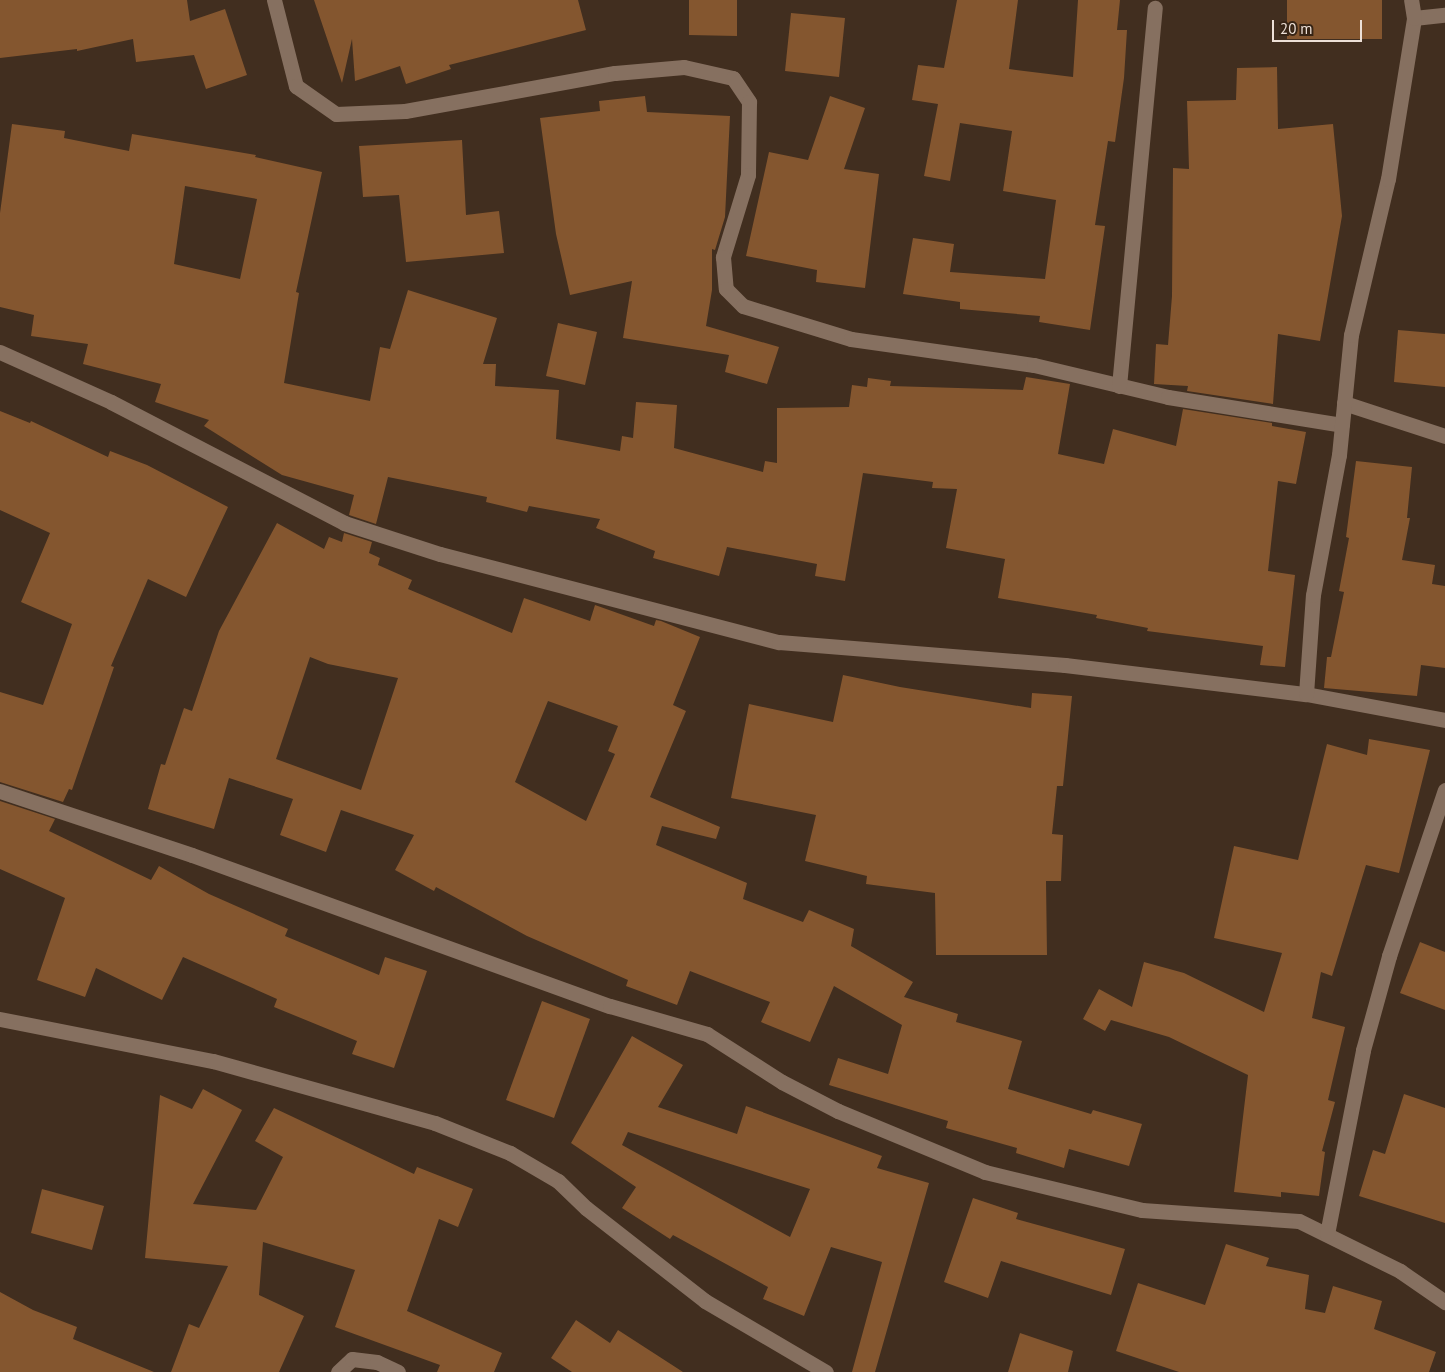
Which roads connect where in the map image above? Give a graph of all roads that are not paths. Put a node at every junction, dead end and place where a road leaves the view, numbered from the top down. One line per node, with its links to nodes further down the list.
1 (274, 0): 7 (street)
2 (1411, 0): 5 (street)
3 (1155, 8): 7 (street)
4 (1445, 15): 5 (street)
5 (1414, 18): 8 (street)
6 (0, 352): 11 (street)
7 (1119, 386): 9 (street)
8 (1344, 403): 9 (street); 10 (street)
9 (1342, 425): 11 (street)
10 (1445, 436)
11 (1306, 694): 12 (street)
12 (1445, 720)
13 (1445, 790): 16 (street)
14 (0, 791): 16 (street)
15 (0, 1019): 20 (street)
16 (1327, 1234): 17 (street)
17 (1445, 1302)
18 (338, 1372): 19 (street)
19 (398, 1372)
20 (826, 1372)

